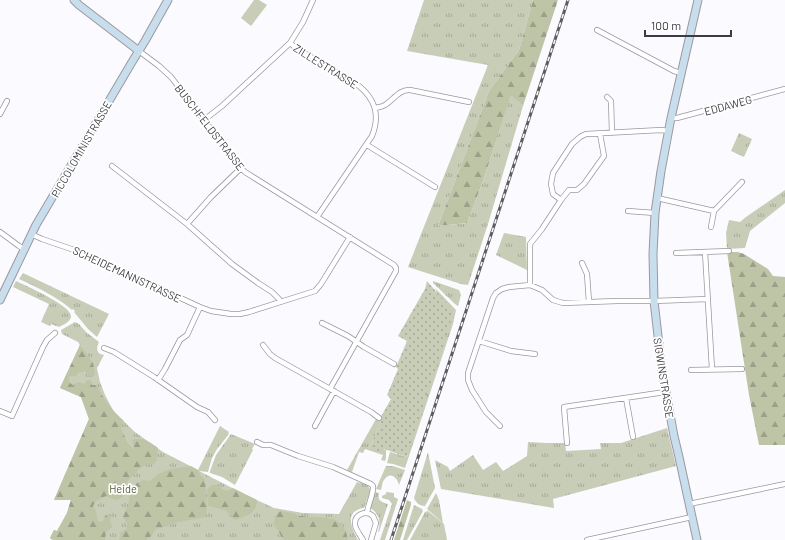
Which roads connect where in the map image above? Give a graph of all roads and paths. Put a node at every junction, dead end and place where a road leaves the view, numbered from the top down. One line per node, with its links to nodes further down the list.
1 (74, 0): 7 (street, BUSCHFELDSTRASSE)
2 (168, 0): 7 (street, PICCOLOMINISTRASSE)
3 (313, 0): 6 (street)
4 (698, 0): 8 (street, SIGWINSTRASSE)
5 (597, 30): 8 (street)
6 (290, 43): 13 (street, ZILLESTRASSE); 16 (street)
7 (139, 51): 16 (street, BUSCHFELDSTRASSE); 34 (street, PICCOLOMINISTRASSE)
8 (681, 73): 15 (street, SIGWINSTRASSE)
9 (784, 90): 15 (street, EDDAWEG)
10 (607, 97): 18 (street)
11 (7, 101): 14 (street)
12 (469, 102): 13 (street)
13 (375, 108): 20 (street)
14 (0, 114)
15 (671, 118): 17 (street, SIGWINSTRASSE)
16 (204, 120): 22 (street, BUSCHFELDSTRASSE)
17 (669, 131): 18 (street); 25 (street, SIGWINSTRASSE)
18 (612, 133): 19 (street)
19 (600, 134): 26 (street); 26 (street)
20 (367, 145): 24 (street); 30 (street)
21 (112, 166): 31 (street)
22 (241, 168): 30 (street, BUSCHFELDSTRASSE); 31 (street)
23 (742, 182): 27 (street)
24 (435, 187)
25 (657, 198): 27 (street); 29 (street, SIGWINSTRASSE)
26 (562, 200): 41 (street)
27 (714, 211): 32 (street)
28 (628, 212): 29 (street)
29 (655, 213): 44 (street, SIGWINSTRASSE)
30 (317, 217): 35 (street, BUSCHFELDSTRASSE)
31 (187, 224): 45 (street)
32 (711, 227)
33 (0, 232): 36 (street)
34 (31, 234): 36 (street, PICCOLOMINISTRASSE); 47 (street, SCHEIDEMANNSTRASSE)
35 (350, 237): 45 (street, SCHEIDEMANNSTRASSE); 51 (street, BUSCHFELDSTRASSE)
36 (24, 249): 43 (street, PICCOLOMINISTRASSE)
37 (729, 251): 38 (street)
38 (705, 252): 39 (street); 42 (street)
39 (676, 253)
40 (582, 263): 46 (street)
41 (530, 285): 46 (street); 50 (street)
42 (707, 299): 44 (street); 56 (street)
43 (0, 300)
44 (654, 301): 46 (street); 61 (street, SIGWINSTRASSE)
45 (280, 302): 47 (street, SCHEIDEMANNSTRASSE)
46 (590, 302)
47 (200, 307): 59 (street)
48 (322, 323): 51 (street)
49 (55, 333): 63 (street)
50 (479, 341): 54 (street); 67 (street)
51 (356, 342): 55 (street); 60 (street)
52 (263, 345): 60 (street)
53 (104, 348): 59 (street)
54 (535, 354)
55 (394, 364)
56 (712, 369): 57 (street); 58 (street)
57 (742, 369)
58 (692, 370)
59 (158, 380): 65 (street)
60 (332, 390): 64 (street); 66 (street)
61 (665, 392): 62 (street); 72 (street, SIGWINSTRASSE)
62 (626, 398): 68 (street); 70 (street)
63 (0, 411)
64 (379, 418)
65 (215, 420)
66 (315, 426)
67 (500, 426)
68 (633, 437)
69 (257, 442): 73 (street)
70 (567, 443)
71 (785, 484): 72 (street)
72 (689, 504): 74 (street, SIGWINSTRASSE)
73 (367, 513): 76 (street); 77 (street)
74 (692, 517): 75 (street); 79 (street, SIGWINSTRASSE)
75 (597, 539): 78 (street)
76 (362, 540)
77 (371, 540)
78 (587, 540)
79 (697, 540)

